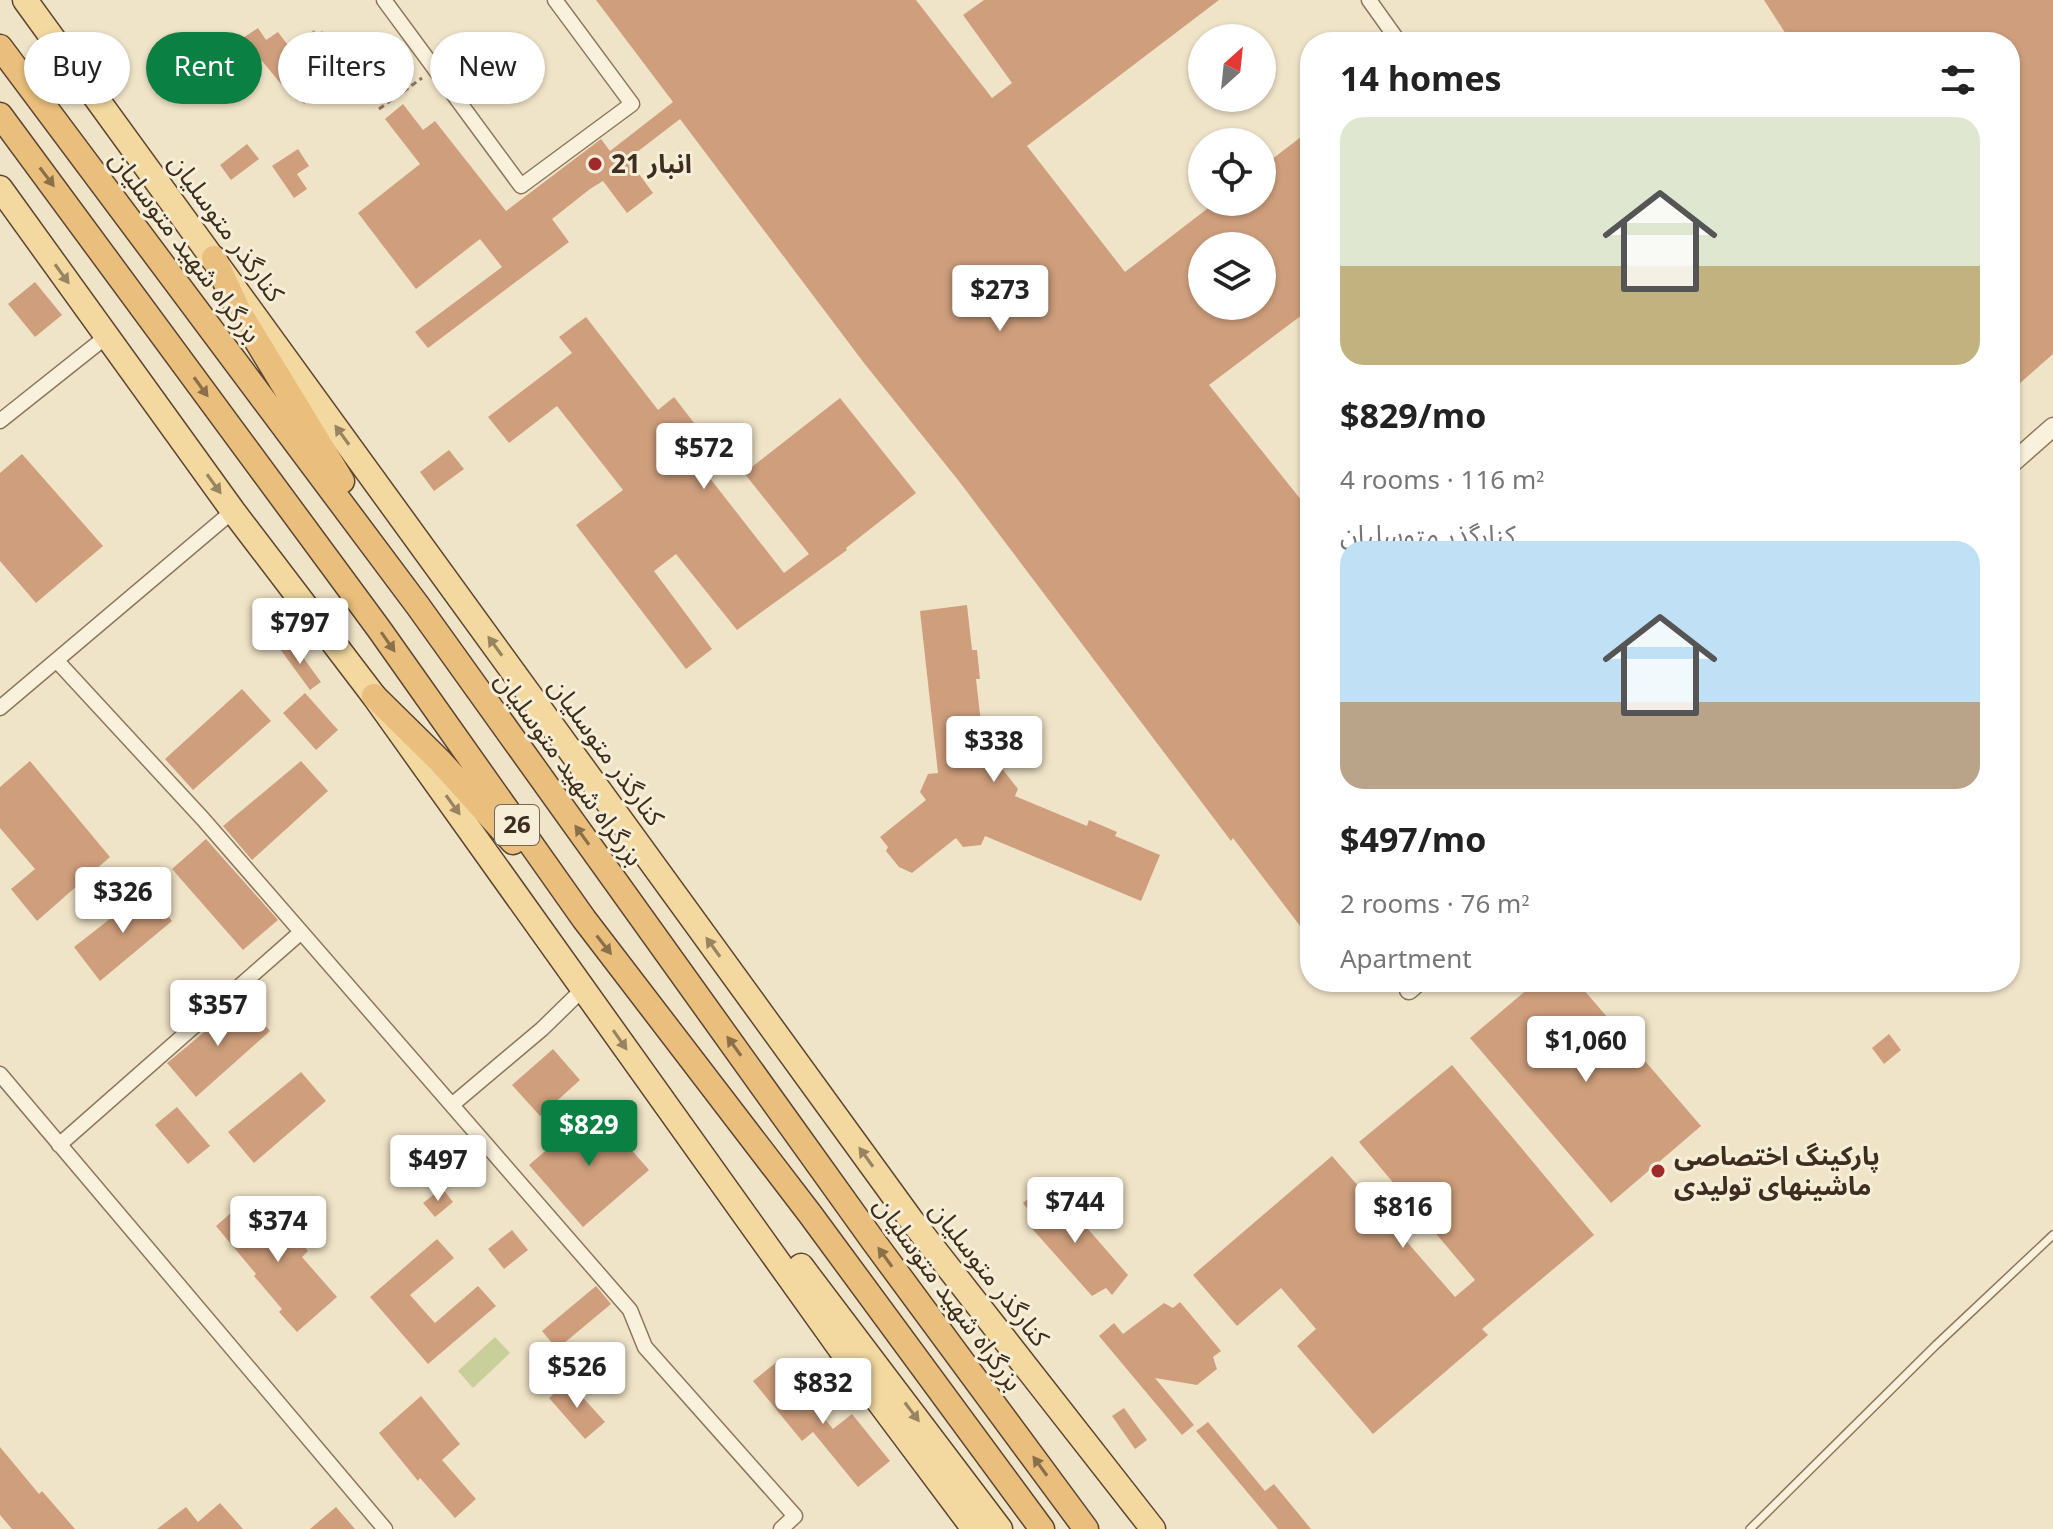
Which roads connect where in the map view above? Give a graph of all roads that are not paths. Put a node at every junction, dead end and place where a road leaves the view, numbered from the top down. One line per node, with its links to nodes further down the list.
1 (25, 0): 9 (main road, کنارگذر متوسلیان)
2 (384, 0): 3 (street)
3 (555, 0)
4 (1369, 0): 5 (street)
5 (1392, 32)
6 (0, 47): 15 (highway, بزرگراه شهید متوسلیان)
7 (0, 115): 19 (highway, 26, one-way to 19)
8 (0, 188): 10 (main road, one-way to 10)
9 (214, 258): 15 (highway); 27 (main road, کنارگذر متوسلیان, one-way to 9)
10 (107, 336): 11 (street); 14 (main road, one-way to 14)
11 (0, 421)
12 (2053, 427): 13 (street)
13 (2020, 456)
14 (233, 511): 16 (street); 17 (main road)
15 (418, 606): 33 (highway, بزرگراه شهید متوسلیان, one-way to 15)
16 (57, 661): 18 (street); 20 (street)
17 (374, 696): 19 (highway); 21 (main road, one-way to 21)
18 (0, 708)
19 (584, 919): 32 (highway, 26, one-way to 32)
20 (300, 933): 23 (street); 25 (street)
21 (584, 988): 23 (street); 24 (main road, one-way to 24)
22 (0, 1074): 25 (street)
23 (453, 1104): 29 (street)
24 (686, 1135): 30 (main road); 31 (main road, one-way to 31)
25 (59, 1145): 28 (street)
26 (2053, 1235): 36 (lane)
27 (925, 1239): 34 (main road); 35 (main road, کنارگذر متوسلیان)
28 (385, 1529)
29 (781, 1529)
30 (974, 1529)
31 (1000, 1529)
32 (1042, 1529)
33 (1086, 1529)
34 (1132, 1529)
35 (1153, 1529)
36 (1750, 1529)

